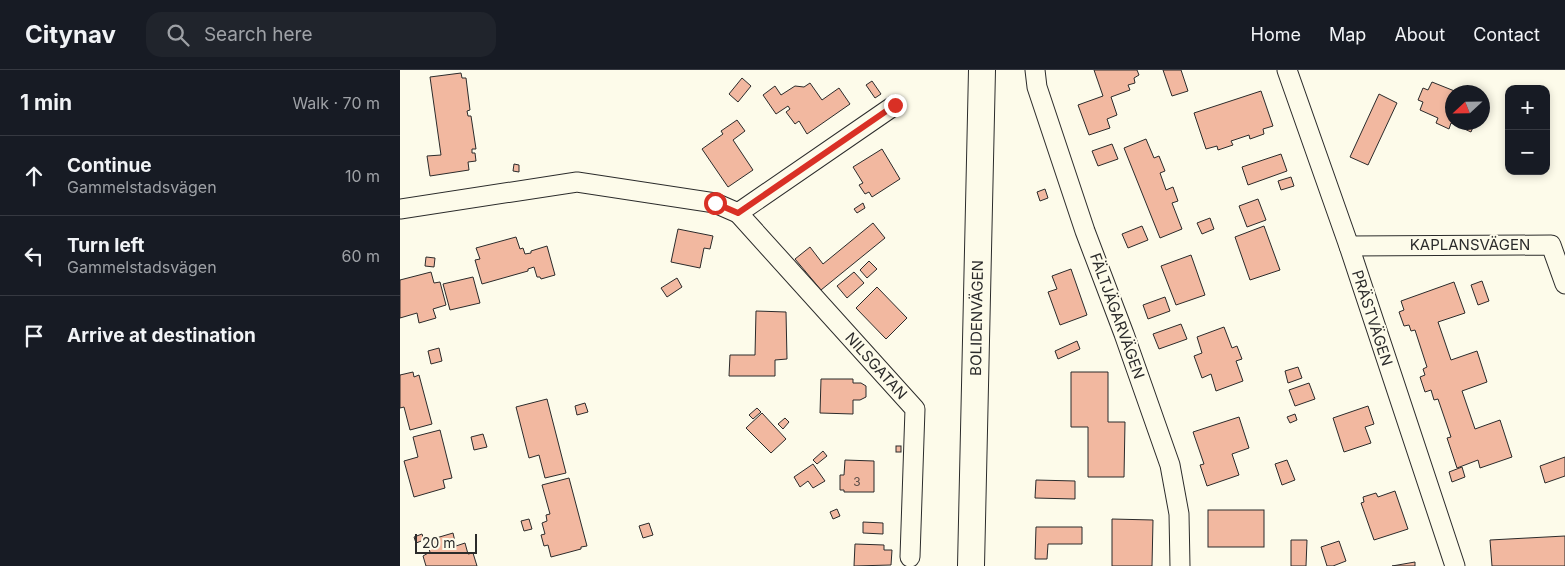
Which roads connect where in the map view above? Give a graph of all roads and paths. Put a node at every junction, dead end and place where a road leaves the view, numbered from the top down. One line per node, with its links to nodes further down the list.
1 (982, 70): 10 (main road, BOLIDENVÄGEN)
2 (1035, 70): 11 (street, FÄLTJÄGARVÄGEN)
3 (1287, 70): 7 (street, PRÄSTVÄGEN)
4 (895, 105): 6 (street)
5 (400, 209): 6 (street)
6 (738, 213): 9 (street, NILSGATAN)
7 (1348, 246): 8 (street, KAPLANSVÄGEN); 12 (street, PRÄSTVÄGEN)
8 (1565, 284)
9 (910, 558)
10 (972, 566)
11 (1180, 566)
12 (1456, 566)

